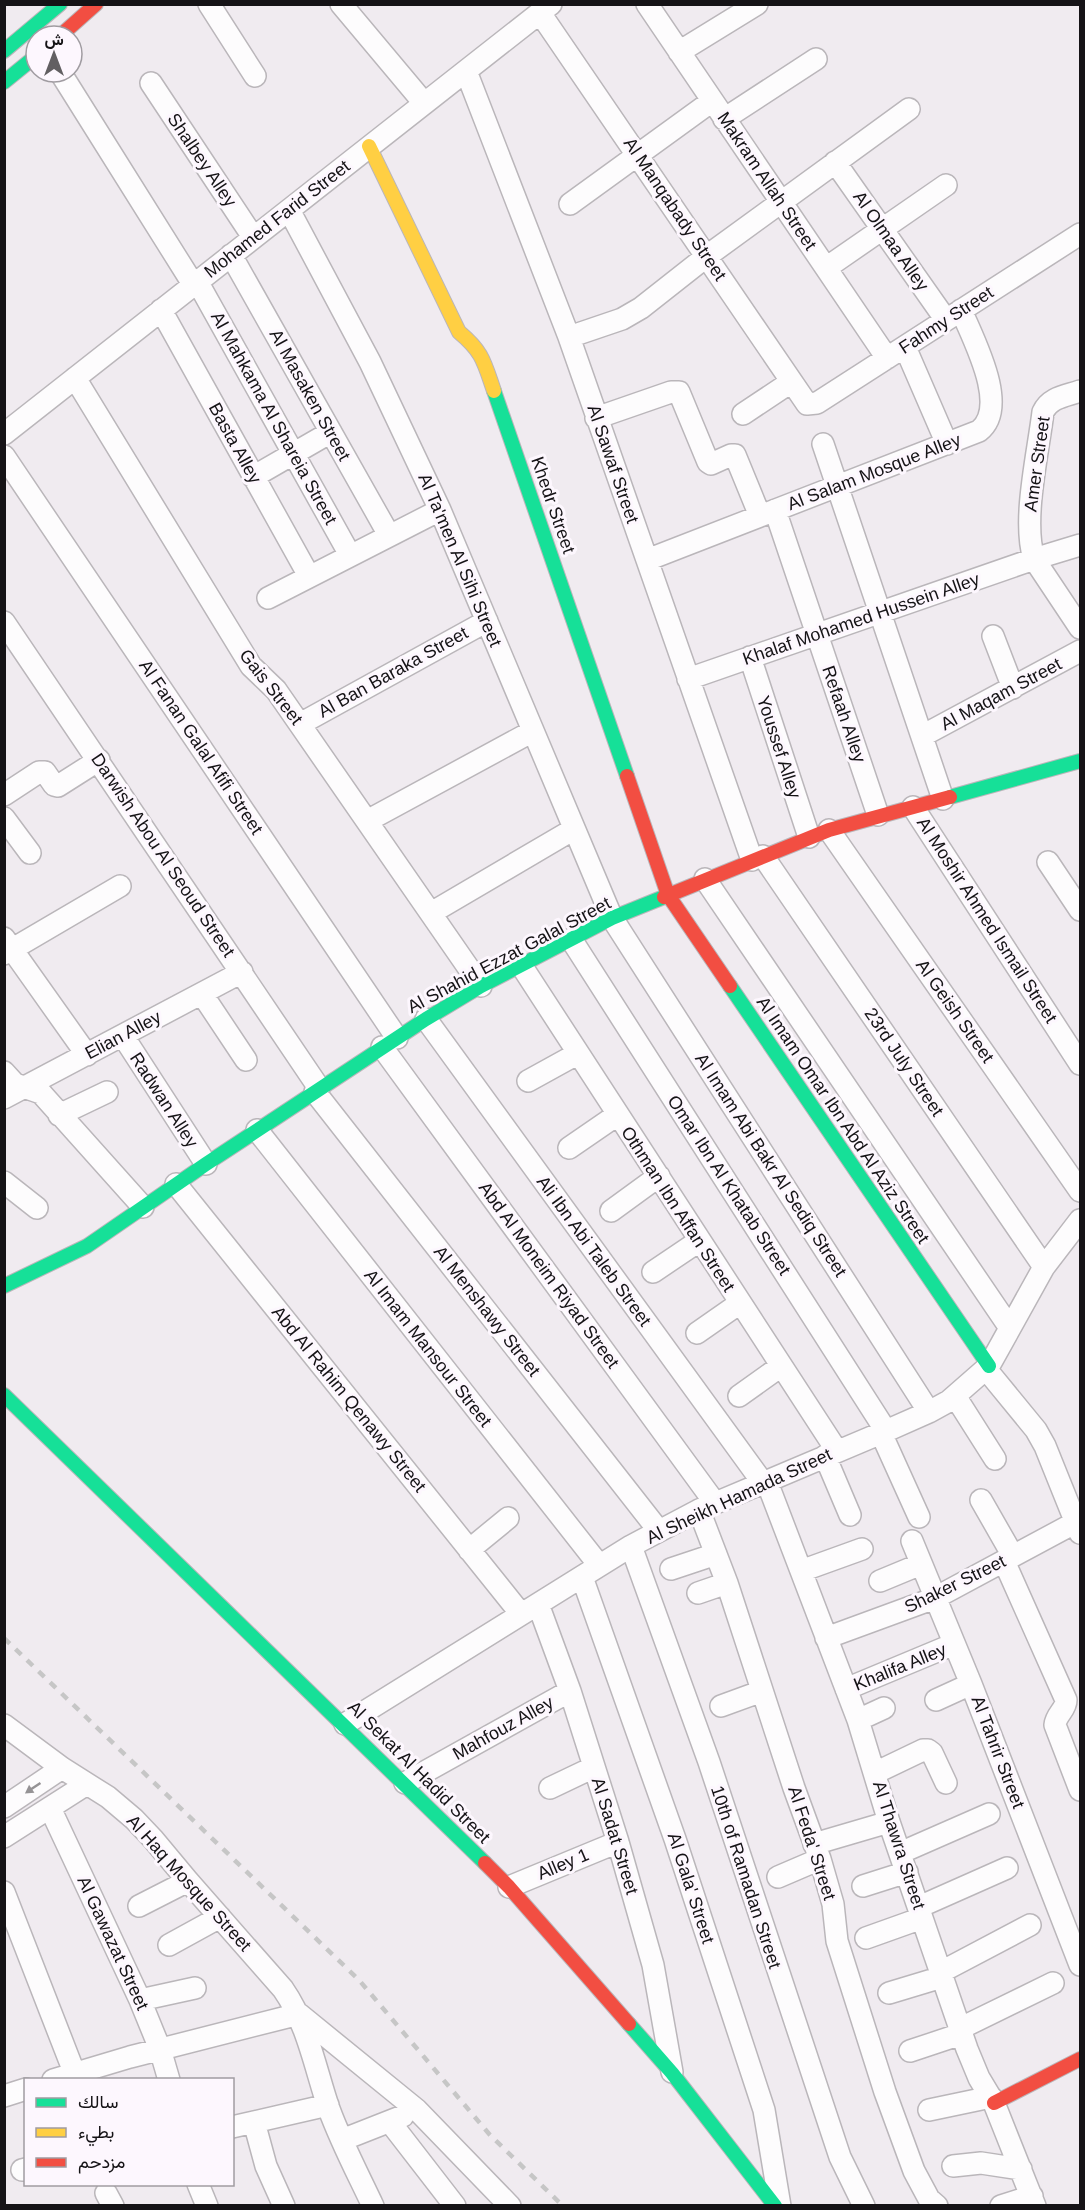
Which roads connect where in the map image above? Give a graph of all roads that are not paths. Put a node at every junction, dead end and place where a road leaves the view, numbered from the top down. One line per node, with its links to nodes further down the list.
1 (60, 4): 9 (street)
2 (96, 4): 8 (street)
3 (209, 4): 14 (street)
4 (341, 4): 19 (street)
5 (647, 4): 10 (street, Makram Allah Street)
6 (757, 4): 10 (street)
7 (546, 8): 13 (street, Mohamed Farid Street); 23 (street, Al Manqabady Street)
8 (74, 24)
9 (4, 51)
10 (679, 52): 18 (street, Makram Allah Street)
11 (816, 59): 21 (street)
12 (24, 66): 15 (street)
13 (466, 71): 19 (street, Mohamed Farid Street); 38 (street, Al Sawaf Street)
14 (255, 76)
15 (4, 82)
16 (151, 83): 31 (street, Shalbey Alley)
17 (68, 84): 35 (street, Al Mahkama Al Shareia Street)
18 (712, 100): 21 (street, Makram Allah Street); 23 (street)
19 (424, 103): 22 (street, Mohamed Farid Street)
20 (909, 109): 24 (street)
21 (724, 118): 26 (street, Makram Allah Street)
22 (369, 146): 28 (street, Mohamed Farid Street); 91 (street, Khedr Street)
23 (637, 154): 27 (street); 33 (street, Al Manqabady Street)
24 (835, 162): 26 (street); 29 (street, Al Olmaa Alley)
25 (946, 185): 29 (street)
26 (781, 201): 33 (street); 34 (street, Makram Allah Street)
27 (570, 204)
28 (289, 210): 31 (street, Mohamed Farid Street); 54 (street, Al Ta'men Al Sihi Street)
29 (882, 229): 34 (street); 37 (street, Al Olmaa Alley)
30 (1080, 234): 37 (street, Fahmy Street)
31 (253, 237): 32 (street, Mohamed Farid Street)
32 (231, 255): 35 (street, Mohamed Farid Street); 46 (street, Al Masaken Street)
33 (707, 256): 38 (street); 41 (street, Al Manqabady Street)
34 (826, 268): 39 (street, Makram Allah Street)
35 (195, 283): 36 (street, Mohamed Farid Street); 50 (street, Al Mahkama Al Shareia Street)
36 (161, 310): 40 (street, Mohamed Farid Street); 52 (street, Basta Alley)
37 (953, 315): 39 (street, Fahmy Street); 49 (street, Al Salam Mosque Alley)
38 (569, 338): 45 (street, Al Sawaf Street)
39 (896, 352): 43 (street, Fahmy Street); 49 (street, Makram Allah Street)
40 (75, 378): 47 (street, Mohamed Farid Street); 73 (street, Gais Street)
41 (791, 382): 43 (street, Al Manqabady Street); 44 (street)
42 (1080, 391): 59 (street, Amer Street)
43 (810, 405)
44 (743, 414)
45 (596, 418): 55 (street, Refaah Alley); 60 (street, Al Sawaf Street)
46 (331, 432): 50 (street); 56 (street, Al Masaken Street)
47 (4, 434)
48 (823, 444): 53 (street)
49 (946, 444): 53 (street, Al Salam Mosque Alley)
50 (294, 453): 52 (street); 58 (street, Al Mahkama Al Shareia Street)
51 (4, 456): 103 (street, Al Fanan Galal Afifi Street)
52 (253, 477): 61 (street, Basta Alley)
53 (837, 486): 55 (street, Al Salam Mosque Alley); 63 (street)
54 (440, 510): 56 (street); 64 (street, Al Ta'men Al Sihi Street)
55 (768, 513): 60 (street, Al Salam Mosque Alley); 67 (street, Refaah Alley)
56 (389, 535): 58 (street)
57 (1080, 545): 59 (street, Khalaf Mohamed Hussein Alley)
58 (350, 555): 61 (street)
59 (1034, 559): 63 (street, Khalaf Mohamed Hussein Alley); 66 (street)
60 (646, 560): 71 (street, Al Sawaf Street)
61 (309, 576): 62 (street)
62 (268, 598)
63 (880, 612): 67 (street, Khalaf Mohamed Hussein Alley); 75 (street)
64 (487, 621): 73 (street, Al Ban Baraka Street); 74 (street, Al Ta'men Al Sihi Street)
65 (4, 622): 76 (street, Darwish Abou Al Seoud Street)
66 (1080, 628)
67 (816, 634): 70 (street, Khalaf Mohamed Hussein Alley); 81 (street, Refaah Alley)
68 (993, 636): 72 (street)
69 (1080, 651): 72 (street, Al Maqam Street)
70 (750, 657): 71 (street, Khalaf Mohamed Hussein Alley); 85 (street, Youssef Alley)
71 (688, 679): 87 (street, Al Sawaf Street)
72 (1013, 688): 75 (street, Al Maqam Street)
73 (300, 724): 83 (street, Gais Street)
74 (534, 731): 83 (street); 84 (street, Al Ta'men Al Sihi Street)
75 (922, 736): 79 (street)
76 (99, 760): 78 (street); 98 (street, Darwish Abou Al Seoud Street)
77 (1077, 769): 79 (street, Al Shahid Ezzat Galal Street)
78 (4, 795)
79 (943, 799): 80 (street, Al Shahid Ezzat Galal Street)
80 (913, 807): 81 (street, Al Shahid Ezzat Galal Street); 107 (street, Al Moshir Ahmed Ismail Street)
81 (878, 815): 85 (street, Al Shahid Ezzat Galal Street)
82 (4, 818): 86 (street)
83 (367, 821): 93 (street, Gais Street)
84 (574, 829): 93 (street); 94 (street, Al Ta'men Al Sihi Street)
85 (819, 833): 87 (street, Al Shahid Ezzat Galal Street); 122 (street, Al Geish Street)
86 (30, 854)
87 (758, 858): 89 (street, Al Shahid Ezzat Galal Street); 128 (street, 23rd July Street)
88 (1048, 862): 92 (street)
89 (705, 879): 91 (street, Al Shahid Ezzat Galal Street); 132 (street)
90 (120, 886): 96 (street)
91 (668, 894): 94 (street, Al Shahid Ezzat Galal Street); 135 (street, Al Imam Omar Ibn Abd Al Aziz Street)
92 (1080, 910)
93 (431, 913): 99 (street, Gais Street)
94 (612, 918): 95 (street, Al Shahid Ezzat Galal Street); 139 (street, Al Imam Abi Bakr Al Sediq Street)
95 (571, 939): 97 (street, Al Shahid Ezzat Galal Street); 140 (street, Omar Ibn Al Khatab Street)
96 (7, 947): 105 (street)
97 (521, 965): 99 (street, Al Shahid Ezzat Galal Street); 104 (street, Othman Ibn Affan Street)
98 (242, 972): 100 (street, Elian Alley); 111 (street, Darwish Abou Al Seoud Street)
99 (481, 986): 101 (street, Al Shahid Ezzat Galal Street)
100 (202, 994): 102 (street, Elian Alley); 106 (street)
101 (426, 1019): 103 (street, Al Shahid Ezzat Galal Street); 143 (street, Ali Ibn Abi Taleb Street)
102 (123, 1036): 105 (street, Elian Alley); 118 (street, Radwan Alley)
103 (390, 1042): 111 (street, Al Shahid Ezzat Galal Street); 145 (street, Abd Al Moneim Riyad Street)
104 (578, 1054): 109 (street); 115 (street, Othman Ibn Affan Street)
105 (87, 1055): 110 (street, Elian Alley)
106 (246, 1060)
107 (1080, 1064)
108 (4, 1072): 110 (street)
109 (528, 1081)
110 (26, 1087): 113 (street, Elian Alley); 114 (street)
111 (317, 1090): 116 (street, Al Shahid Ezzat Galal Street); 150 (street, Al Menshawy Street)
112 (107, 1092): 114 (street)
113 (4, 1098)
114 (59, 1115): 124 (street)
115 (617, 1115): 117 (street); 119 (street, Othman Ibn Affan Street)
116 (257, 1130): 118 (street, Al Shahid Ezzat Galal Street); 159 (street, Al Imam Mansour Street)
117 (569, 1148)
118 (206, 1164): 121 (street, Al Shahid Ezzat Galal Street)
119 (659, 1176): 125 (street); 127 (street, Othman Ibn Affan Street)
120 (4, 1182): 123 (street)
121 (176, 1184): 124 (street, Al Shahid Ezzat Galal Street); 154 (street, Abd Al Rahim Qenawy Street)
122 (1080, 1191)
123 (37, 1208)
124 (143, 1208): 130 (street, Al Shahid Ezzat Galal Street)
125 (611, 1211)
126 (1080, 1220): 128 (street, Al Sheikh Hamada Street)
127 (699, 1241): 129 (street); 131 (street, Othman Ibn Affan Street)
128 (1044, 1267): 132 (street, Al Sheikh Hamada Street)
129 (653, 1272)
130 (4, 1286)
131 (740, 1303): 133 (street); 134 (street, Othman Ibn Affan Street)
132 (1010, 1329): 135 (street, Al Sheikh Hamada Street)
133 (697, 1333)
134 (781, 1366): 137 (street); 141 (street, Othman Ibn Affan Street)
135 (987, 1368): 138 (street, Al Sheikh Hamada Street); 149 (street)
136 (4, 1395): 176 (street, Al Sekat Al Hadid Street)
137 (740, 1396)
138 (955, 1396): 139 (street, Al Sheikh Hamada Street); 142 (street)
139 (929, 1412): 140 (street, Al Sheikh Hamada Street)
140 (884, 1432): 141 (street, Al Sheikh Hamada Street); 147 (street, Omar Ibn Al Khatab Street)
141 (831, 1454): 143 (street, Al Sheikh Hamada Street); 146 (street, Othman Ibn Affan Street)
142 (995, 1459)
143 (765, 1482): 145 (street, Al Sheikh Hamada Street); 160 (street, Al Thawra Street)
144 (981, 1500): 156 (street)
145 (707, 1507): 150 (street, Al Sheikh Hamada Street); 155 (street, Al Feda' Street)
146 (850, 1515)
147 (919, 1516)
148 (508, 1518): 154 (street)
149 (1079, 1525): 156 (street, Shaker Street)
150 (659, 1531): 152 (street, Al Sheikh Hamada Street)
151 (912, 1541): 157 (street, Al Tahrir Street)
152 (631, 1546): 159 (street, Al Sheikh Hamada Street); 242 (street, 10th of Ramadan Street)
153 (862, 1549): 160 (street)
154 (469, 1550): 165 (street, Abd Al Rahim Qenawy Street)
155 (716, 1554): 158 (street); 162 (street, Al Feda' Street)
156 (1008, 1558): 164 (street, Shaker Street); 185 (street)
157 (921, 1564): 161 (street); 164 (street, Al Tahrir Street)
158 (671, 1569)
159 (590, 1571): 165 (street, Al Sheikh Hamada Street); 241 (street, Al Gala' Street)
160 (801, 1571): 166 (street, Al Thawra Street)
161 (880, 1581)
162 (727, 1583): 163 (street); 171 (street, Al Feda' Street)
163 (698, 1593)
164 (935, 1598): 166 (street, Shaker Street); 167 (street, Al Tahrir Street)
165 (529, 1609): 170 (street, Al Sadat Street); 176 (street, Al Sheikh Hamada Street)
166 (826, 1638): 169 (street, Al Thawra Street)
167 (954, 1644): 168 (street, Al Tahrir Street); 169 (street, Khalifa Alley)
168 (971, 1684): 172 (street); 206 (street, Al Tahrir Street)
169 (846, 1689): 175 (street, Al Thawra Street)
170 (570, 1691): 178 (street, Al Sadat Street); 181 (street, Mahfouz Alley)
171 (762, 1691): 173 (street); 192 (street, Al Feda' Street)
172 (936, 1700)
173 (721, 1706)
174 (884, 1708): 175 (street)
175 (858, 1720): 180 (street, Al Thawra Street)
176 (345, 1724): 181 (street, Al Sekat Al Hadid Street)
177 (4, 1725): 179 (street, Al Haq Mosque Street)
178 (594, 1767): 184 (street); 191 (street, Al Sadat Street)
179 (62, 1768): 183 (street, Al Haq Mosque Street); 186 (street, one-way to 186)
180 (875, 1773): 182 (street); 189 (street, Al Thawra Street)
181 (405, 1782): 198 (street, Al Sekat Al Hadid Street)
182 (946, 1783)
183 (87, 1784): 187 (street); 196 (street, Al Haq Mosque Street)
184 (550, 1788)
185 (1080, 1790)
186 (4, 1807)
187 (50, 1808): 190 (street); 211 (street, Al Gawazat Street)
188 (989, 1814): 193 (street)
189 (890, 1822): 192 (street); 193 (street, Al Thawra Street)
190 (4, 1837)
191 (618, 1842): 198 (street, Alley 1); 218 (street, Al Sadat Street)
192 (817, 1851): 195 (street); 243 (street, Al Feda' Street)
193 (903, 1862): 197 (street); 201 (street, Al Thawra Street)
194 (1006, 1868): 201 (street)
195 (777, 1877)
196 (188, 1881): 200 (street); 202 (street, Al Haq Mosque Street)
197 (863, 1886)
198 (509, 1887): 218 (street, Al Sekat Al Hadid Street)
199 (4, 1892): 217 (street)
200 (139, 1906)
201 (920, 1912): 204 (street); 207 (street, Al Thawra Street)
202 (220, 1917): 205 (street); 212 (street, Al Haq Mosque Street)
203 (1030, 1925): 207 (street)
204 (866, 1938)
205 (169, 1945)
206 (1080, 1965)
207 (941, 1974): 210 (street); 213 (street, Al Thawra Street)
208 (1053, 1983): 213 (street)
209 (195, 1988): 211 (street)
210 (890, 1993)
211 (140, 2000): 214 (street, Al Gawazat Street)
212 (299, 2014): 214 (street); 224 (street); 225 (street)
213 (960, 2031): 215 (street); 223 (street, Al Thawra Street)
214 (160, 2049): 217 (street); 220 (street, Al Gawazat Street)
215 (910, 2051)
216 (1080, 2059): 223 (street)
217 (74, 2072): 219 (street)
218 (672, 2073): 240 (street, Al Sekat Al Hadid Street)
219 (56, 2078)
220 (169, 2078)
221 (24, 2090): 222 (street)
222 (4, 2096)
223 (992, 2100): 226 (street); 232 (street, Al Thawra Street)
224 (328, 2105): 227 (street); 230 (street)
225 (417, 2110): 228 (street); 239 (street)
226 (929, 2110)
227 (254, 2122): 229 (street); 236 (street)
228 (390, 2122): 230 (street); 238 (street)
229 (234, 2127)
230 (342, 2139): 237 (street)
231 (953, 2166): 232 (street)
232 (1021, 2169): 234 (street, Al Thawra Street)
233 (199, 2186): 235 (street)
234 (1033, 2201): 244 (street)
235 (207, 2205)
236 (284, 2205)
237 (373, 2205)
238 (455, 2205)
239 (510, 2205)
240 (775, 2205)
241 (780, 2205)
242 (864, 2205)
243 (937, 2205)
244 (1002, 2205)

